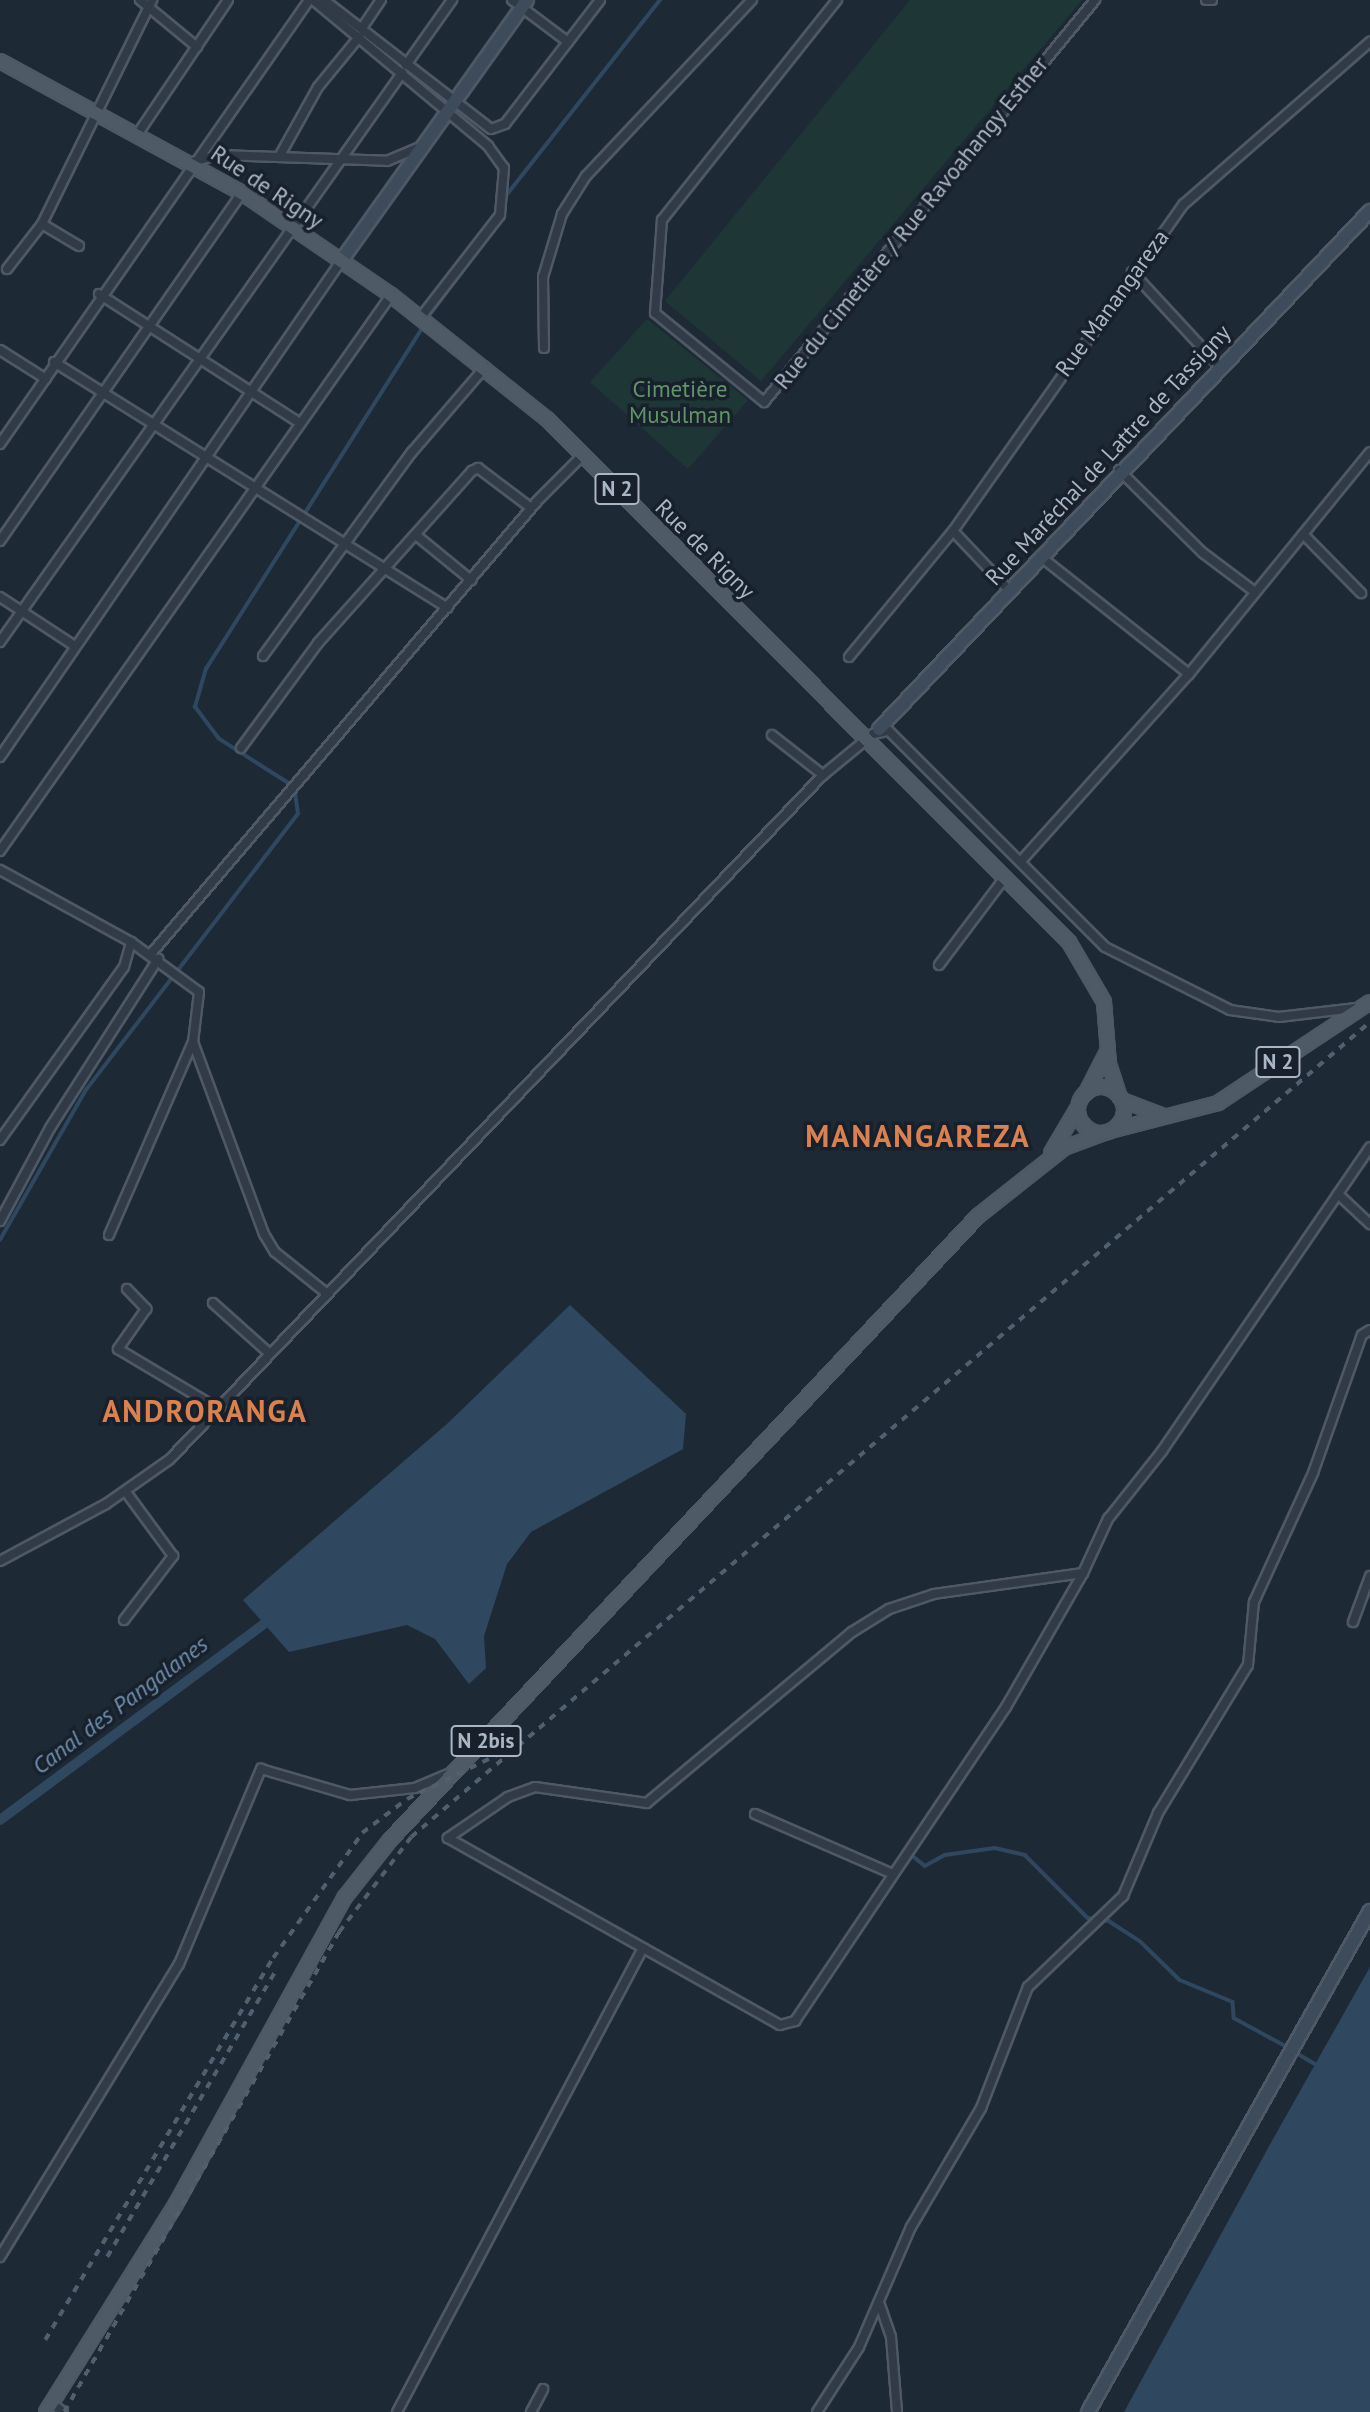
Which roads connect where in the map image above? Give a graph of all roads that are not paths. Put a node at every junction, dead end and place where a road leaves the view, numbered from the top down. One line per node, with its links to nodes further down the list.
1 (140, 0): 15 (street)
2 (152, 0): 15 (street)
3 (228, 0): 19 (street)
4 (311, 0): 16 (street); 28 (street)
5 (324, 0): 16 (street)
6 (381, 0): 16 (street)
7 (452, 0): 21 (street)
8 (600, 0): 17 (street)
9 (752, 0): 41 (street)
10 (837, 0): 11 (street, Rue du Cimetière / Rue Ravoahangy Esther)
11 (1095, 0)
12 (1206, 0): 13 (street)
13 (1212, 0)
14 (520, 2): 17 (street); 22 (street)
15 (147, 11): 19 (street); 23 (street)
16 (360, 33): 21 (street); 26 (street)
17 (569, 42): 22 (street)
18 (1370, 42): 36 (street, Rue Manangareza)
19 (197, 47): 24 (street)
20 (0, 61): 23 (main road, Rue de Rigny / N 2)
21 (404, 69): 22 (street); 27 (street)
22 (450, 106): 25 (street); 39 (street)
23 (100, 114): 24 (main road, Rue de Rigny / N 2); 31 (street)
24 (139, 132): 28 (main road, Rue de Rigny / N 2)
25 (422, 146): 27 (street); 34 (street)
26 (279, 157): 27 (street); 28 (street)
27 (339, 159): 32 (street)
28 (192, 162): 29 (main road, Rue de Rigny / N 2); 37 (street)
29 (242, 193): 32 (main road, Rue de Rigny / N 2); 40 (street)
30 (1370, 211): 46 (street, Rue Maréchal de Lattre de Tassigny)
31 (42, 224): 33 (street); 35 (street)
32 (294, 230): 34 (main road, Rue de Rigny / N 2); 43 (street)
33 (79, 246)
34 (341, 261): 38 (main road, Rue de Rigny / N 2); 48 (street)
35 (7, 269)
36 (1132, 272): 46 (street); 59 (street, Rue Manangareza)
37 (99, 294): 40 (street); 44 (street)
38 (391, 295): 39 (main road, Rue de Rigny / N 2); 50 (street)
39 (421, 317): 45 (main road, Rue de Rigny / N 2)
40 (150, 328): 43 (street); 49 (street)
41 (544, 348)
42 (0, 350): 47 (street)
43 (198, 359): 48 (street); 51 (street)
44 (54, 362): 47 (street); 49 (street)
45 (486, 366): 54 (main road, Rue de Rigny / N 2); 63 (street)
46 (1219, 366): 56 (street, Rue Maréchal de Lattre de Tassigny)
47 (46, 379): 52 (street)
48 (250, 390): 50 (street); 55 (street)
49 (106, 394): 51 (street); 62 (street)
50 (298, 422): 57 (street)
51 (152, 424): 55 (street); 72 (street)
52 (0, 444)
53 (1370, 452): 60 (street)
54 (583, 454): 58 (street); 78 (main road, Rue de Rigny / N 2)
55 (206, 455): 57 (street); 74 (street)
56 (1119, 470): 64 (street, Rue Maréchal de Lattre de Tassigny); 68 (street)
57 (256, 484): 63 (street); 83 (street)
58 (531, 508): 61 (street); 66 (street)
59 (953, 531): 67 (street); 76 (street, Rue Manangareza)
60 (1303, 534): 68 (street); 69 (street)
61 (417, 536): 65 (street); 66 (street)
62 (0, 541)
63 (347, 541): 65 (street); 75 (street)
64 (1040, 556): 67 (street, Rue Maréchal de Lattre de Tassigny); 77 (street)
65 (388, 569): 71 (street); 80 (street)
66 (471, 580): 71 (street)
67 (1009, 590): 78 (street, Rue Maréchal de Lattre de Tassigny)
68 (1255, 592): 77 (street)
69 (1361, 593)
70 (0, 597): 72 (street)
71 (447, 608): 88 (street)
72 (22, 611): 73 (street); 74 (street)
73 (0, 642)
74 (75, 646): 81 (street)
75 (263, 656)
76 (849, 657)
77 (1189, 674): 84 (street)
78 (873, 734): 82 (street); 84 (street); 86 (main road, Rue de Rigny / N 2)
79 (772, 735): 82 (street)
80 (241, 748)
81 (0, 757)
82 (823, 775): 106 (street)
83 (0, 851)
84 (1022, 860): 90 (street)
85 (0, 870): 87 (street)
86 (1006, 876): 89 (street); 92 (main road, Rue de Rigny / N 2)
87 (131, 942): 88 (street); 98 (street)
88 (157, 958): 91 (street); 102 (street)
89 (939, 965)
90 (1366, 1005): 96 (main road, N 2)
91 (193, 1042): 104 (street); 106 (street)
92 (1107, 1047): 93 (main road, Rue de Rigny); 94 (main road, Rue de Rigny / N 2)
93 (1086, 1093): 94 (main road); 95 (main road)
94 (1121, 1098): 96 (main road, N 2); 97 (main road)
95 (1079, 1105): 97 (main road); 100 (main road)
96 (1182, 1115): 97 (main road)
97 (1108, 1132): 100 (main road)
98 (0, 1140)
99 (1370, 1147): 101 (street)
100 (1044, 1161): 117 (main road, N 2bis)
101 (1338, 1194): 103 (street); 113 (street)
102 (0, 1221)
103 (1370, 1224)
104 (109, 1235)
105 (127, 1289): 110 (street)
106 (326, 1293): 109 (street)
107 (213, 1303): 109 (street)
108 (1370, 1330): 123 (street)
109 (269, 1353): 110 (street)
110 (217, 1408): 111 (street)
111 (126, 1492): 112 (street); 115 (street)
112 (0, 1561)
113 (1083, 1573): 119 (street); 121 (street)
114 (1370, 1576): 116 (street)
115 (124, 1620)
116 (1353, 1622)
117 (459, 1769): 122 (street); 125 (main road, N 2bis)
118 (755, 1814): 119 (street)
119 (893, 1874): 121 (street)
120 (1370, 1911): 131 (street)
121 (643, 1948): 127 (street)
122 (0, 2257)
123 (880, 2305): 129 (street); 130 (street)
124 (543, 2389): 128 (street)
125 (49, 2407): 126 (street)
126 (63, 2412)
127 (397, 2412)
128 (531, 2412)
129 (817, 2412)
130 (897, 2412)
131 (1088, 2412)

